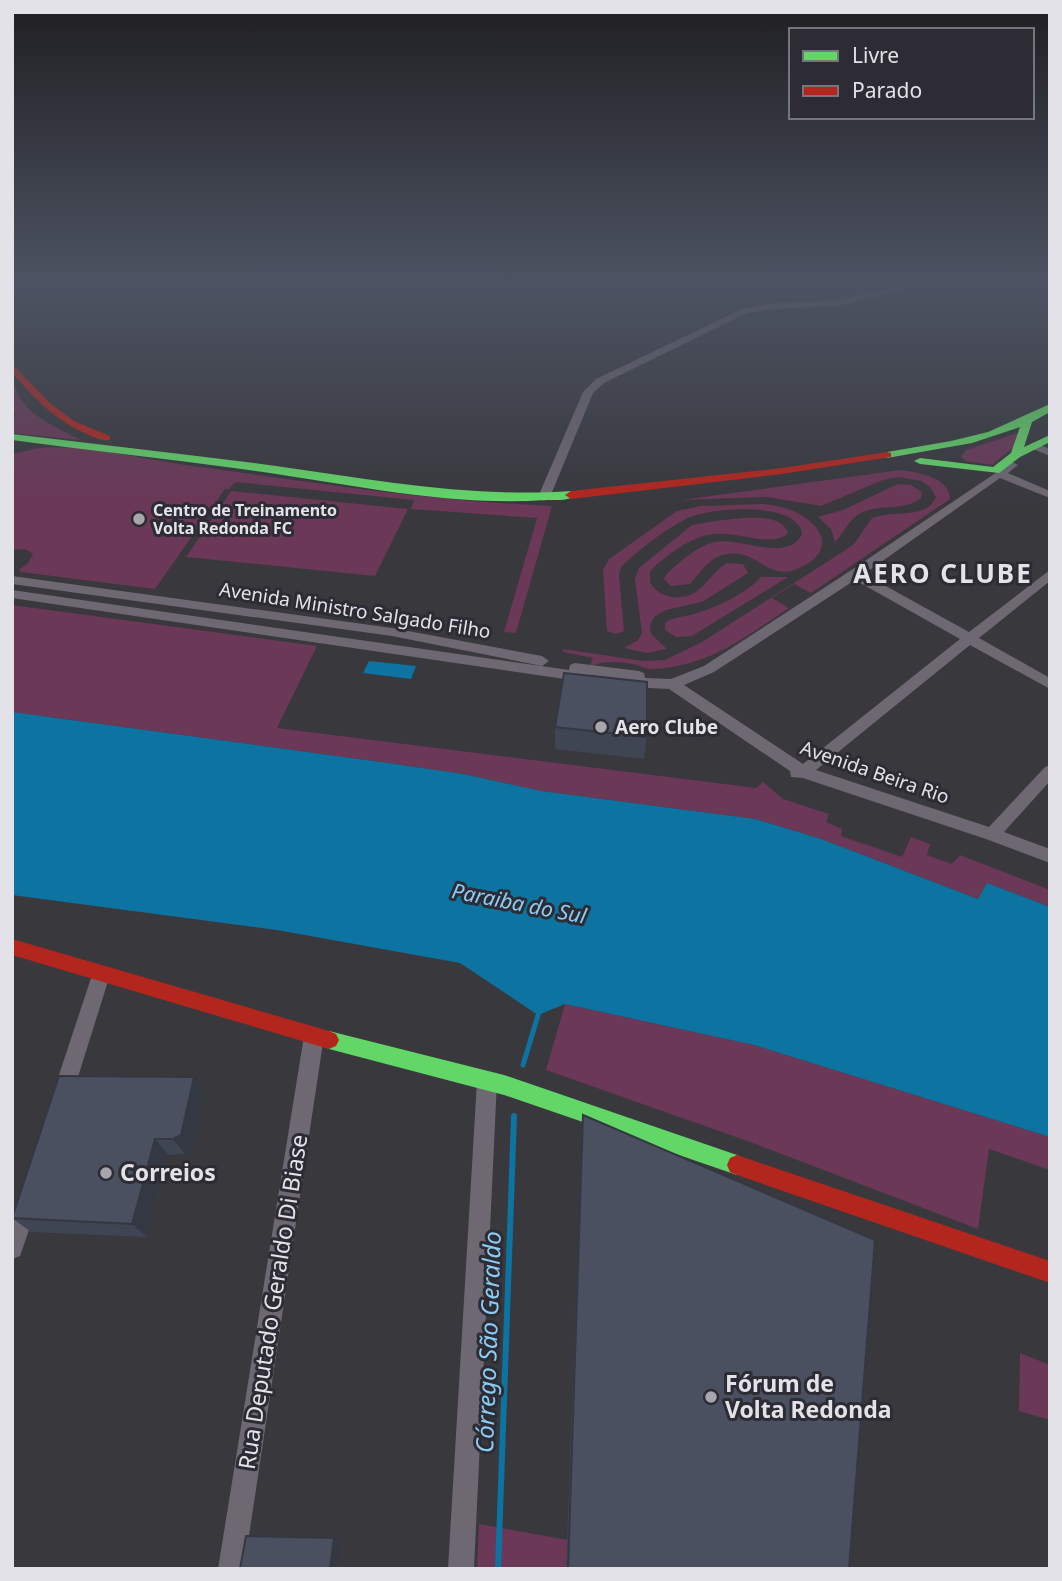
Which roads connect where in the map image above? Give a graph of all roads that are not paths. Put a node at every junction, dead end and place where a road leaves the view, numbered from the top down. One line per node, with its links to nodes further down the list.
1 (650, 357): 18 (street)
2 (12, 367): 11 (main road)
3 (1050, 407): 4 (main road)
4 (1027, 422): 8 (main road); 12 (main road)
5 (12, 437): 7 (main road)
6 (1045, 441): 10 (street); 12 (main road); 15 (street)
7 (59, 442): 9 (main road); 11 (main road)
8 (963, 444): 13 (main road); 14 (main road)
9 (12, 449)
10 (1050, 453)
11 (156, 454): 18 (main road)
12 (1016, 455): 15 (main road)
13 (858, 462): 14 (main road); 18 (main road)
14 (970, 467): 15 (main road)
15 (997, 472): 16 (main road); 17 (street)
16 (980, 488): 19 (street, Avenida Ministro Salgado Filho)
17 (1050, 495)
18 (544, 497)
19 (855, 574): 23 (street); 24 (street, Avenida Ministro Salgado Filho)
20 (1050, 574): 23 (street)
21 (12, 580): 24 (street, Avenida Ministro Salgado Filho)
22 (12, 594): 25 (street, Avenida Ministro Salgado Filho)
23 (969, 638): 26 (street); 29 (street)
24 (690, 678): 25 (street, Avenida Ministro Salgado Filho); 27 (street)
25 (672, 684): 27 (street, Avenida Beira Rio)
26 (1050, 684)
27 (700, 701): 29 (street, Avenida Beira Rio)
28 (1050, 771): 30 (street)
29 (795, 773): 30 (street, Avenida Beira Rio)
30 (992, 834): 31 (street, Avenida Beira Rio)
31 (1050, 856)
32 (12, 947): 33 (main road)
33 (101, 975): 34 (main road); 36 (street)
34 (314, 1036): 35 (main road); 40 (street, Rua Deputado Geraldo Di Biase)
35 (496, 1083): 39 (main road); 41 (street)
36 (55, 1118)
37 (33, 1183): 38 (street)
38 (12, 1248)
39 (1050, 1272)
40 (231, 1569)
41 (461, 1569)

